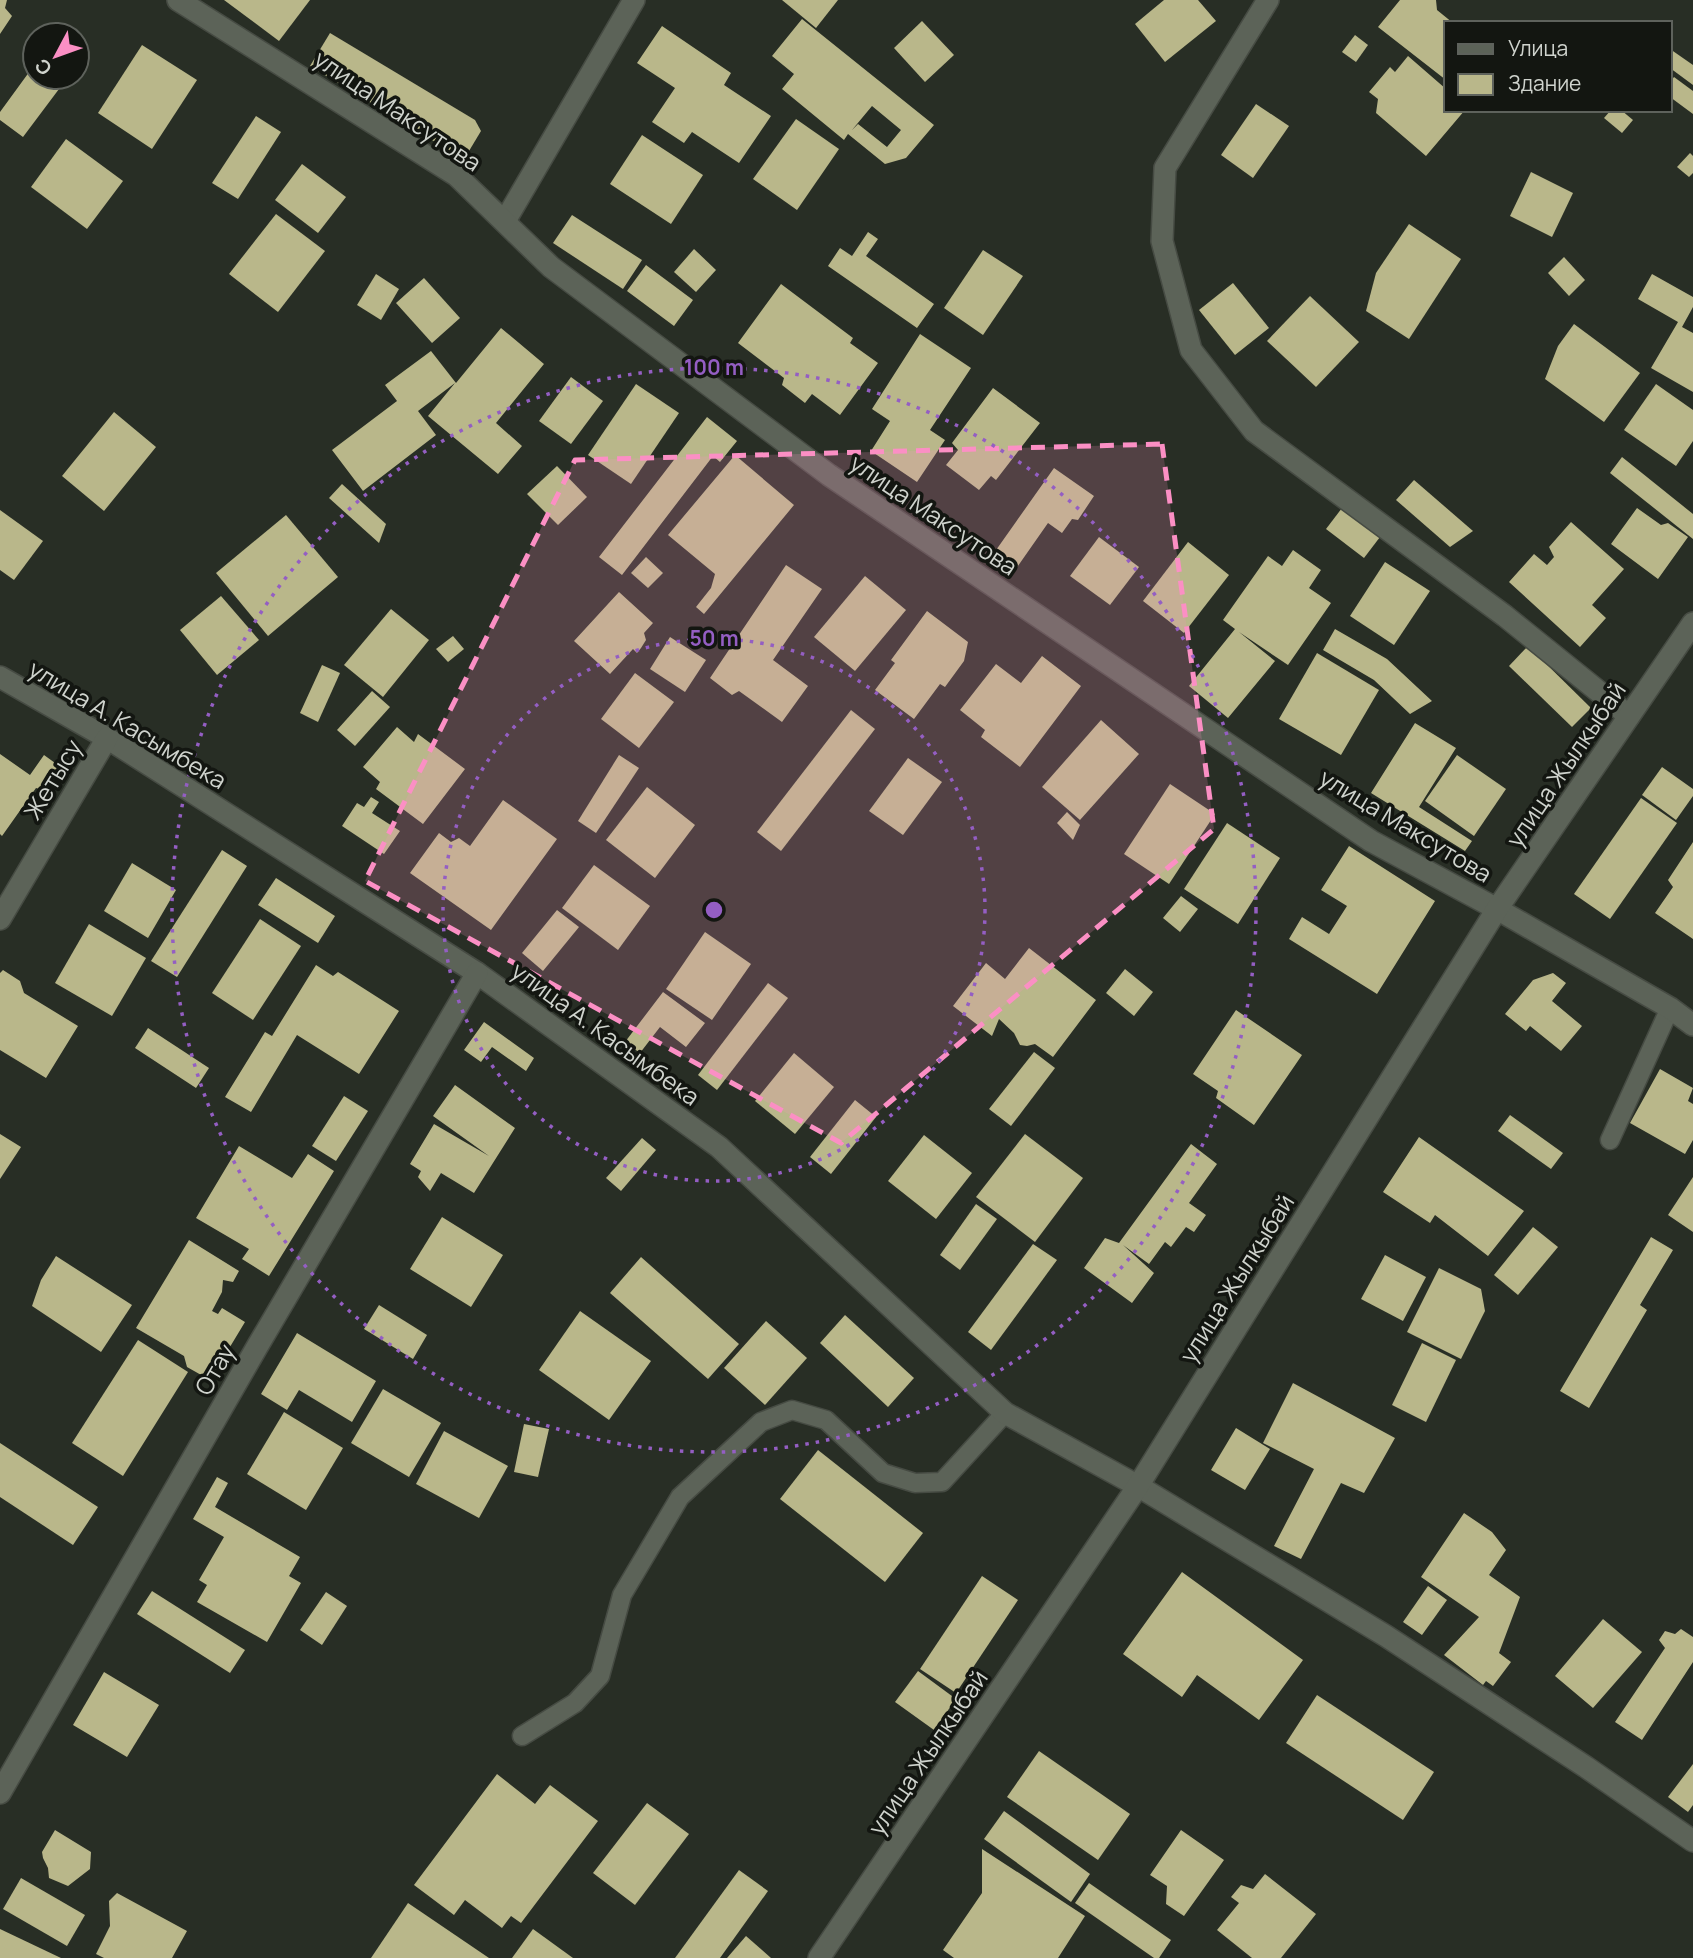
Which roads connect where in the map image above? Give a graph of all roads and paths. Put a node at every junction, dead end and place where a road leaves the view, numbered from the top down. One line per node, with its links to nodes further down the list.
1 (178, 0): 4 (street, улица Максутова)
2 (634, 0): 4 (street)
3 (1268, 0): 7 (street)
4 (505, 221): 9 (street, улица Максутова)
5 (1693, 623): 7 (street, улица Жылкыбай)
6 (0, 677): 8 (street, улица А. Касымбека)
7 (1629, 716): 9 (street, улица Жылкыбай)
8 (107, 738): 10 (street, Жетысу); 11 (street, улица А. Касымбека)
9 (1497, 909): 12 (street, улица Максутова); 16 (street, улица Жылкыбай)
10 (0, 919)
11 (477, 973): 15 (street, улица А. Касымбека); 18 (street, Отау)
12 (1670, 1009): 13 (street, улица Максутова); 14 (lane)
13 (1693, 1025)
14 (1610, 1140)
15 (1005, 1413): 16 (street, улица А. Касымбека); 17 (lane)
16 (1138, 1486): 19 (street, улица А. Касымбека); 20 (street, улица Жылкыбай)
17 (522, 1736)
18 (0, 1793)
19 (1693, 1841)
20 (819, 1958)

